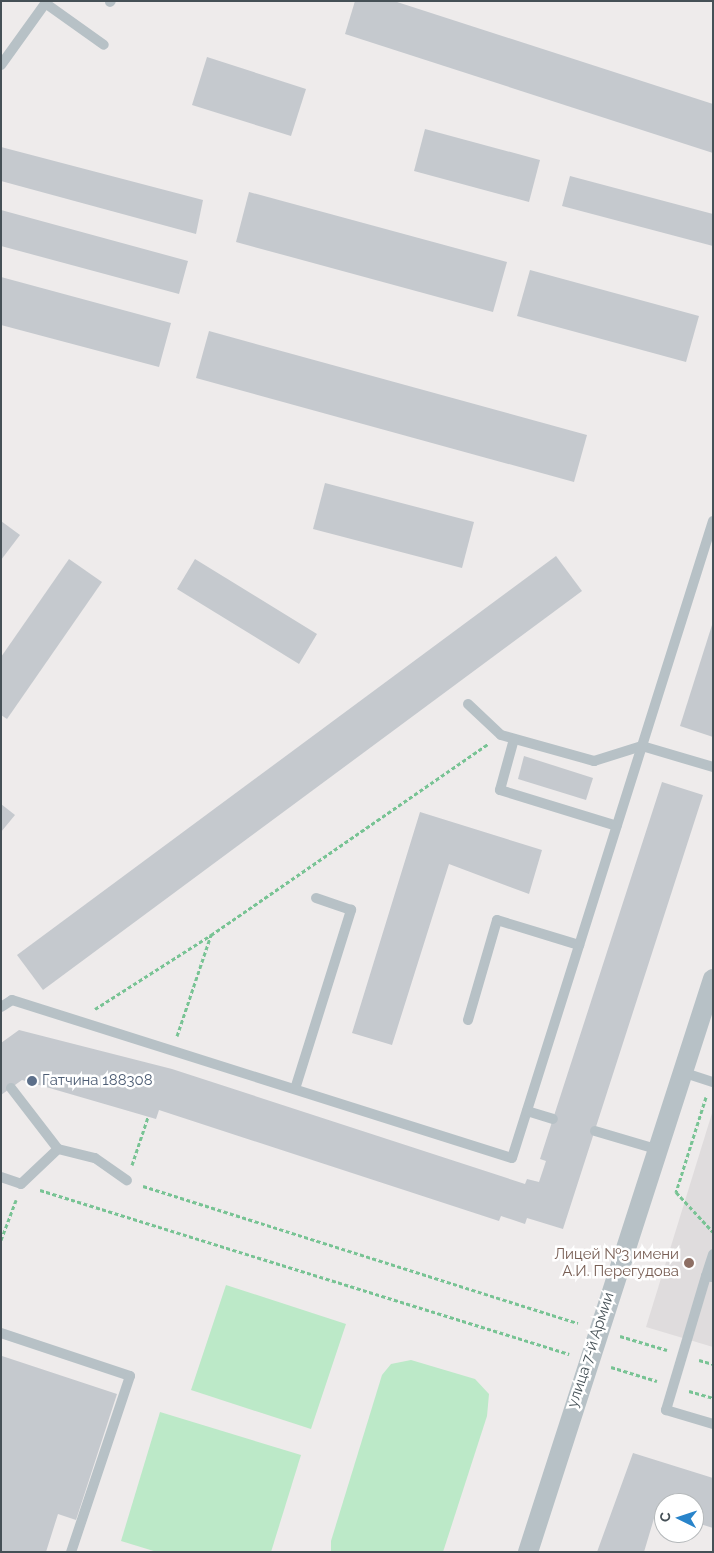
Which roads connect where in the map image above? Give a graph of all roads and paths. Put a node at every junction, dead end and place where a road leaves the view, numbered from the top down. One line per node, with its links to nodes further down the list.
1 (46, 2): 2 (lane); 3 (lane)
2 (104, 45)
3 (1, 65)
4 (713, 521): 8 (lane)
5 (468, 704): 6 (lane)
6 (500, 735): 7 (lane); 12 (path)
7 (514, 739): 8 (lane); 10 (lane)
8 (642, 746): 9 (lane); 10 (lane)
9 (713, 767)
10 (617, 826): 13 (lane)
11 (316, 898): 22 (lane)
12 (211, 935): 16 (path); 18 (path)
13 (579, 945): 17 (lane); 23 (lane)
14 (713, 979): 19 (street, улица 7-й Армии)
15 (1, 1007): 16 (lane)
16 (76, 1020): 18 (lane)
17 (468, 1020)
18 (172, 1050): 22 (lane)
19 (685, 1073): 20 (lane); 28 (street, улица 7-й Армии)
20 (712, 1081): 32 (path)
21 (11, 1088): 27 (lane)
22 (295, 1089): 23 (lane)
23 (527, 1111): 25 (lane)
24 (148, 1117): 30 (path)
25 (553, 1119)
26 (595, 1131): 28 (lane)
27 (58, 1149): 30 (lane); 31 (lane)
28 (659, 1150): 36 (street, улица 7-й Армии)
29 (1, 1177): 31 (lane)
30 (127, 1180): 36 (path)
31 (21, 1184): 33 (path); 39 (path)
32 (713, 1232)
33 (1, 1240)
34 (713, 1254): 35 (lane)
35 (709, 1277): 38 (lane)
36 (597, 1329): 38 (path); 39 (street, улица 7-й Армии)
37 (1, 1333): 44 (lane)
38 (682, 1355): 40 (path); 41 (lane)
39 (587, 1360): 41 (path); 45 (street, улица 7-й Армии)
40 (713, 1364)
41 (673, 1386): 42 (path); 43 (lane)
42 (713, 1398)
43 (713, 1424)
44 (70, 1552)
45 (528, 1552)

